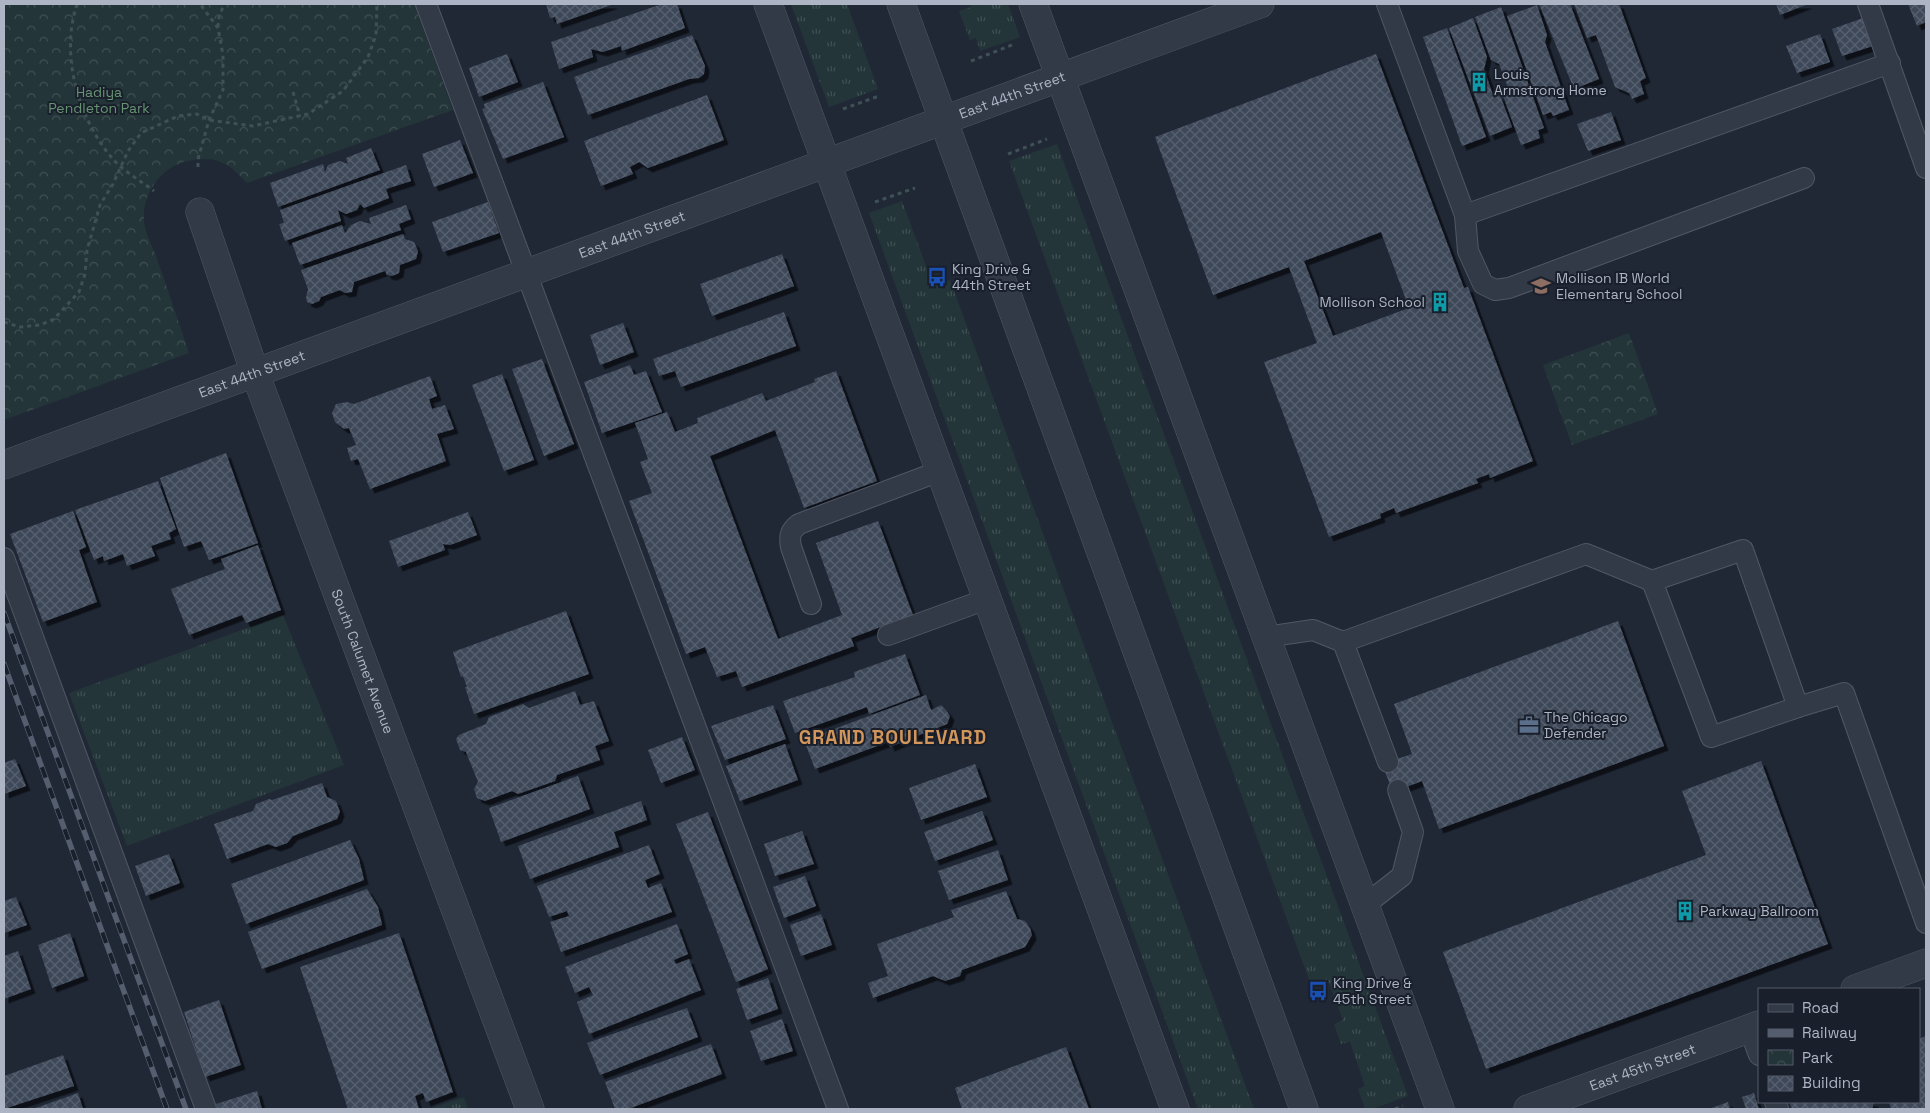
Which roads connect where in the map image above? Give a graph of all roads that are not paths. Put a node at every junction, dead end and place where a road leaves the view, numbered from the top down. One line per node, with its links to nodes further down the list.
1 (426, 4): 16 (lane)
2 (768, 4): 11 (street)
3 (901, 4): 10 (street)
4 (1033, 4): 9 (street)
5 (1260, 4): 9 (street, East 44th Street)
6 (1387, 4): 15 (lane)
7 (1868, 4): 8 (lane)
8 (1890, 63): 12 (lane); 15 (lane)
9 (1060, 77): 10 (street, East 44th Street); 25 (street)
10 (944, 120): 11 (street, East 44th Street); 40 (street)
11 (827, 163): 16 (street, East 44th Street); 19 (street)
12 (1926, 168)
13 (1804, 178): 15 (lane)
14 (200, 212): 17 (street, South Calumet Avenue)
15 (1465, 215)
16 (526, 273): 17 (street, East 44th Street); 38 (lane)
17 (255, 373): 18 (street, East 44th Street); 37 (street, South Calumet Avenue)
18 (4, 465)
19 (940, 471): 22 (street); 23 (lane)
20 (4, 558): 36 (lane)
21 (1652, 581): 26 (lane); 27 (lane); 27 (lane)
22 (987, 599): 24 (lane); 39 (street)
23 (811, 604)
24 (888, 635)
25 (1266, 636): 26 (lane); 30 (street)
26 (1343, 642): 28 (lane)
27 (1798, 707): 31 (lane)
28 (1388, 762)
29 (1398, 790): 30 (lane)
30 (1365, 905): 41 (street)
31 (1926, 923)
32 (1926, 963): 33 (street)
33 (1858, 988)
34 (1754, 1026): 35 (lane); 42 (street, East 45th Street)
35 (1758, 1049)
36 (206, 1109)
37 (530, 1109)
38 (838, 1109)
39 (1175, 1109)
40 (1304, 1109)
41 (1440, 1109)
42 (1528, 1109)

